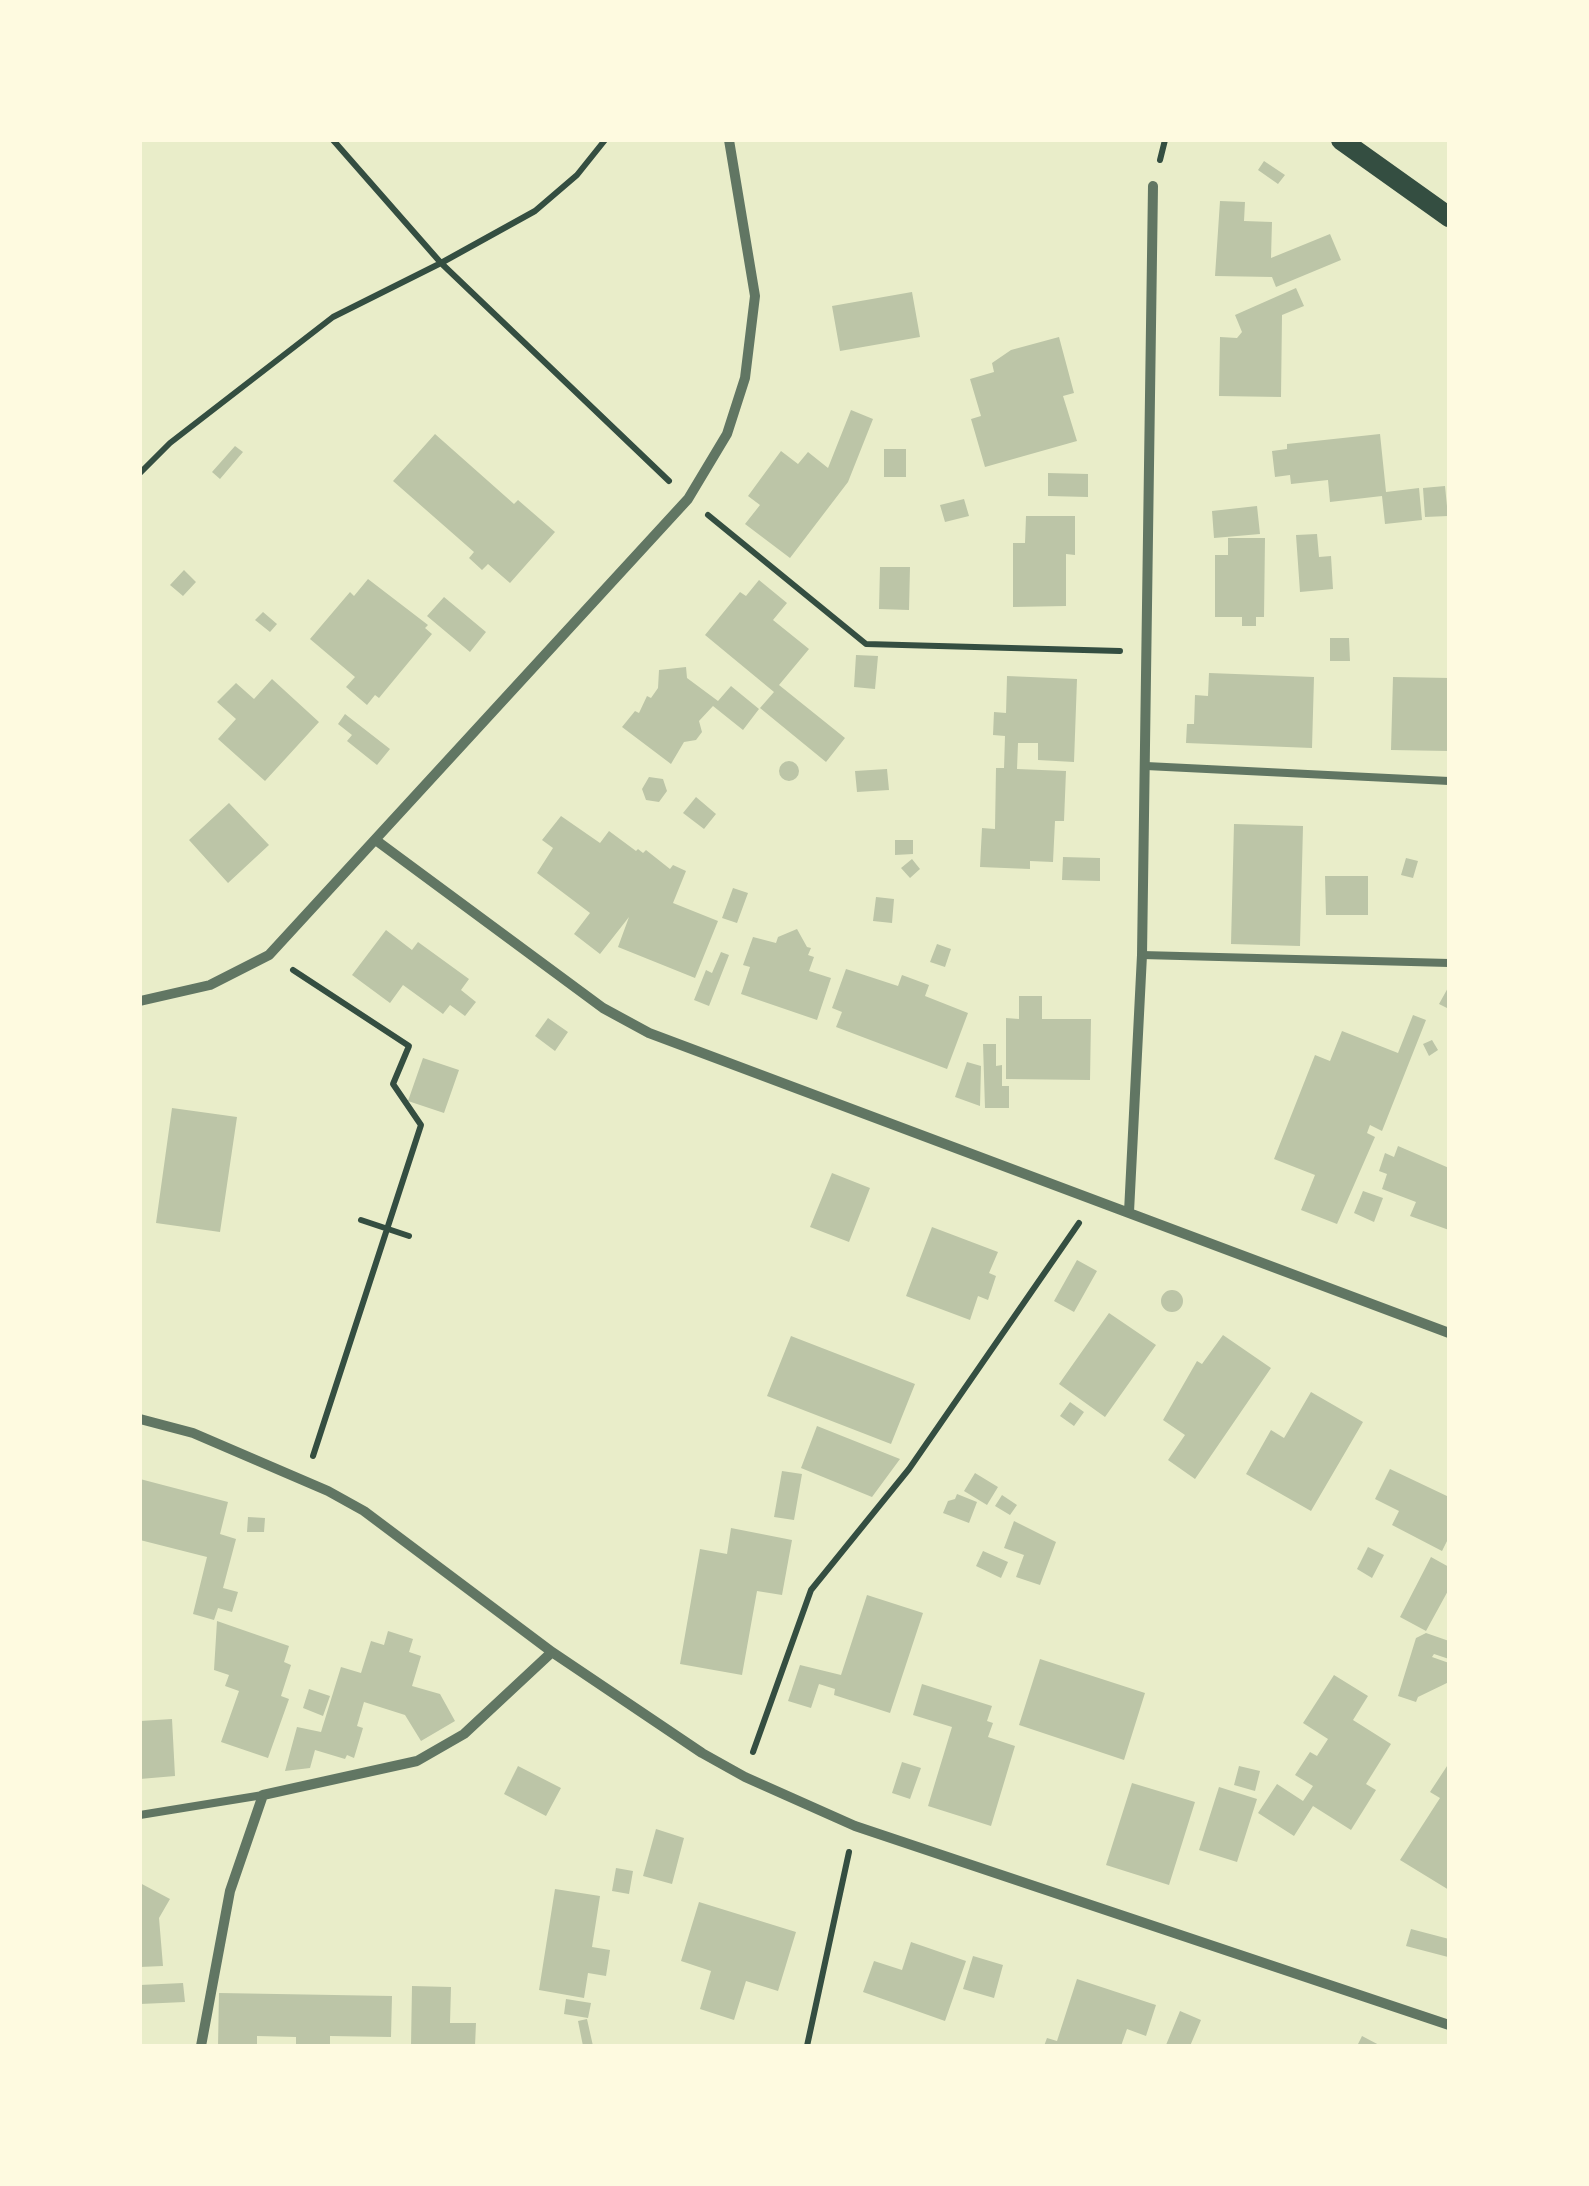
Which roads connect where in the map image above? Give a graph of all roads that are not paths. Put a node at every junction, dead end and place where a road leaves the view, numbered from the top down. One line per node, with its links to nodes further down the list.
1 (729, 140): 7 (street)
2 (1341, 140): 4 (main road)
3 (1153, 186): 5 (street)
4 (1449, 217)
5 (1146, 766): 6 (lane); 8 (street)
6 (1449, 780)
7 (376, 840): 10 (street); 11 (street)
8 (1142, 955): 9 (lane); 11 (street)
9 (1449, 963)
10 (140, 1001)
11 (1129, 1212): 12 (street)
12 (1449, 1333)
13 (140, 1419): 14 (street)
14 (552, 1652): 15 (street); 17 (street)
15 (263, 1795): 16 (lane); 18 (street)
16 (140, 1815)
17 (1449, 2025)
18 (201, 2046)

